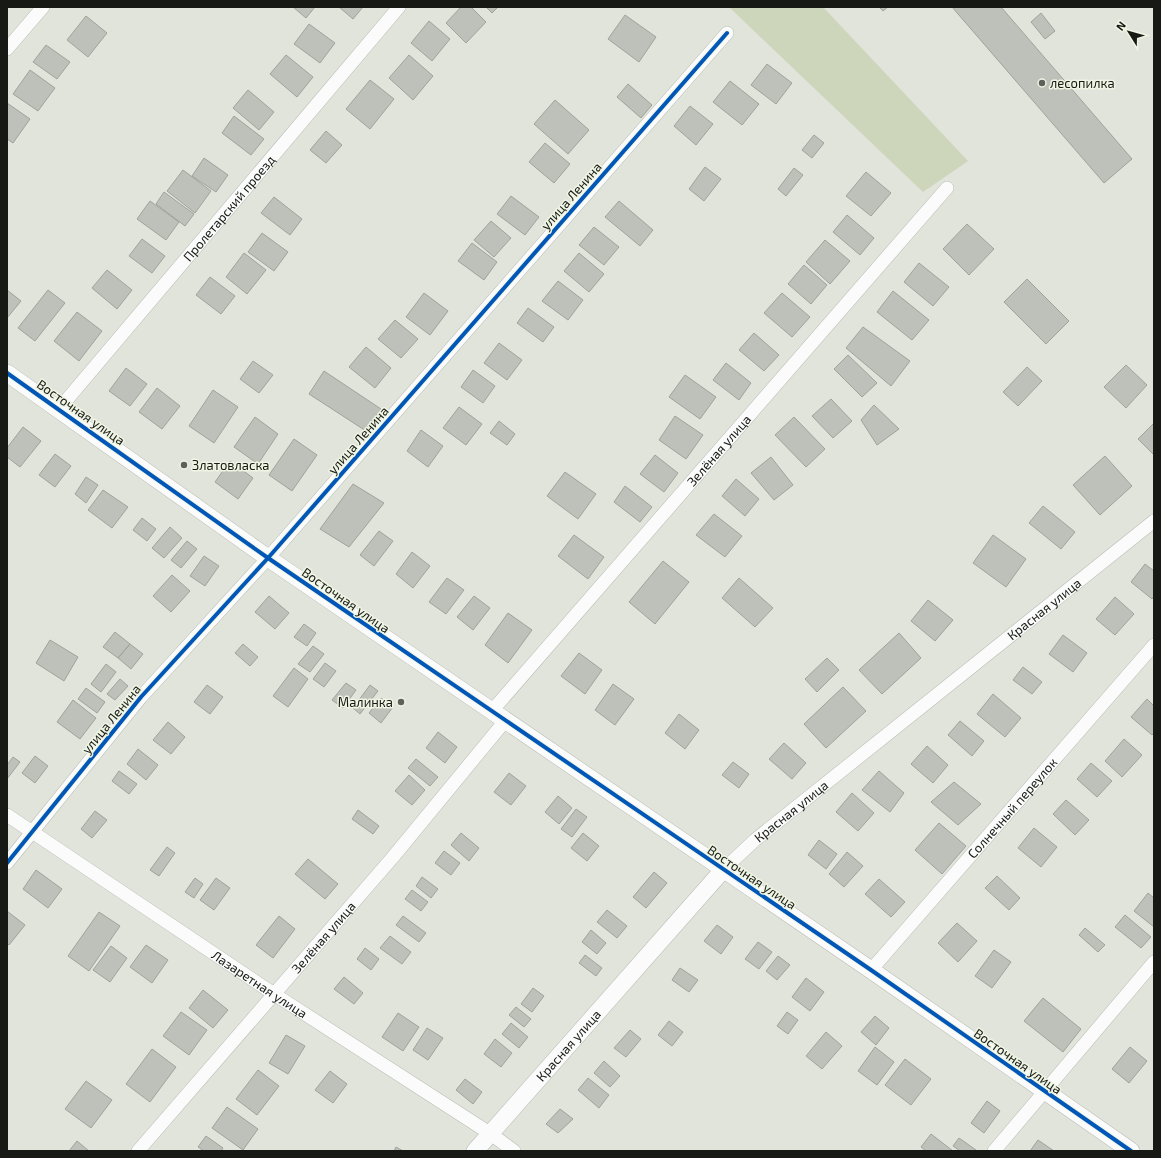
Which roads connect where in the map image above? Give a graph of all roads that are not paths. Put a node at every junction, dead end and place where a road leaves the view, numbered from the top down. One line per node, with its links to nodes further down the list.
1 (43, 7): 4 (street)
2 (399, 7): 7 (street, Пролетарский проезд)
3 (727, 33): 9 (street, улица Ленина)
4 (7, 49)
5 (947, 188): 11 (street, Зелёная улица)
6 (7, 373): 7 (street, Восточная улица)
7 (59, 408): 9 (street, Восточная улица)
8 (1154, 521): 15 (street, Красная улица)
9 (268, 558): 11 (street, Восточная улица); 13 (street, улица Ленина)
10 (1154, 645): 17 (street, Солнечный переулок)
11 (498, 717): 15 (street, Восточная улица); 18 (street, Зелёная улица)
12 (7, 815): 13 (street, Лазаретная улица)
13 (32, 832): 14 (street, улица Ленина); 18 (street, Лазаретная улица)
14 (7, 863)
15 (723, 870): 17 (street, Восточная улица); 20 (street, Красная улица)
16 (1154, 962): 19 (street)
17 (871, 970): 19 (street, Восточная улица)
18 (274, 994): 20 (street, Лазаретная улица); 21 (street, Зелёная улица)
19 (1044, 1092): 24 (street); 25 (street, Восточная улица)
20 (490, 1134): 22 (street, Красная улица); 23 (street, Лазаретная улица)
21 (138, 1151)
22 (475, 1151)
23 (514, 1151)
24 (994, 1151)
25 (1131, 1151)

